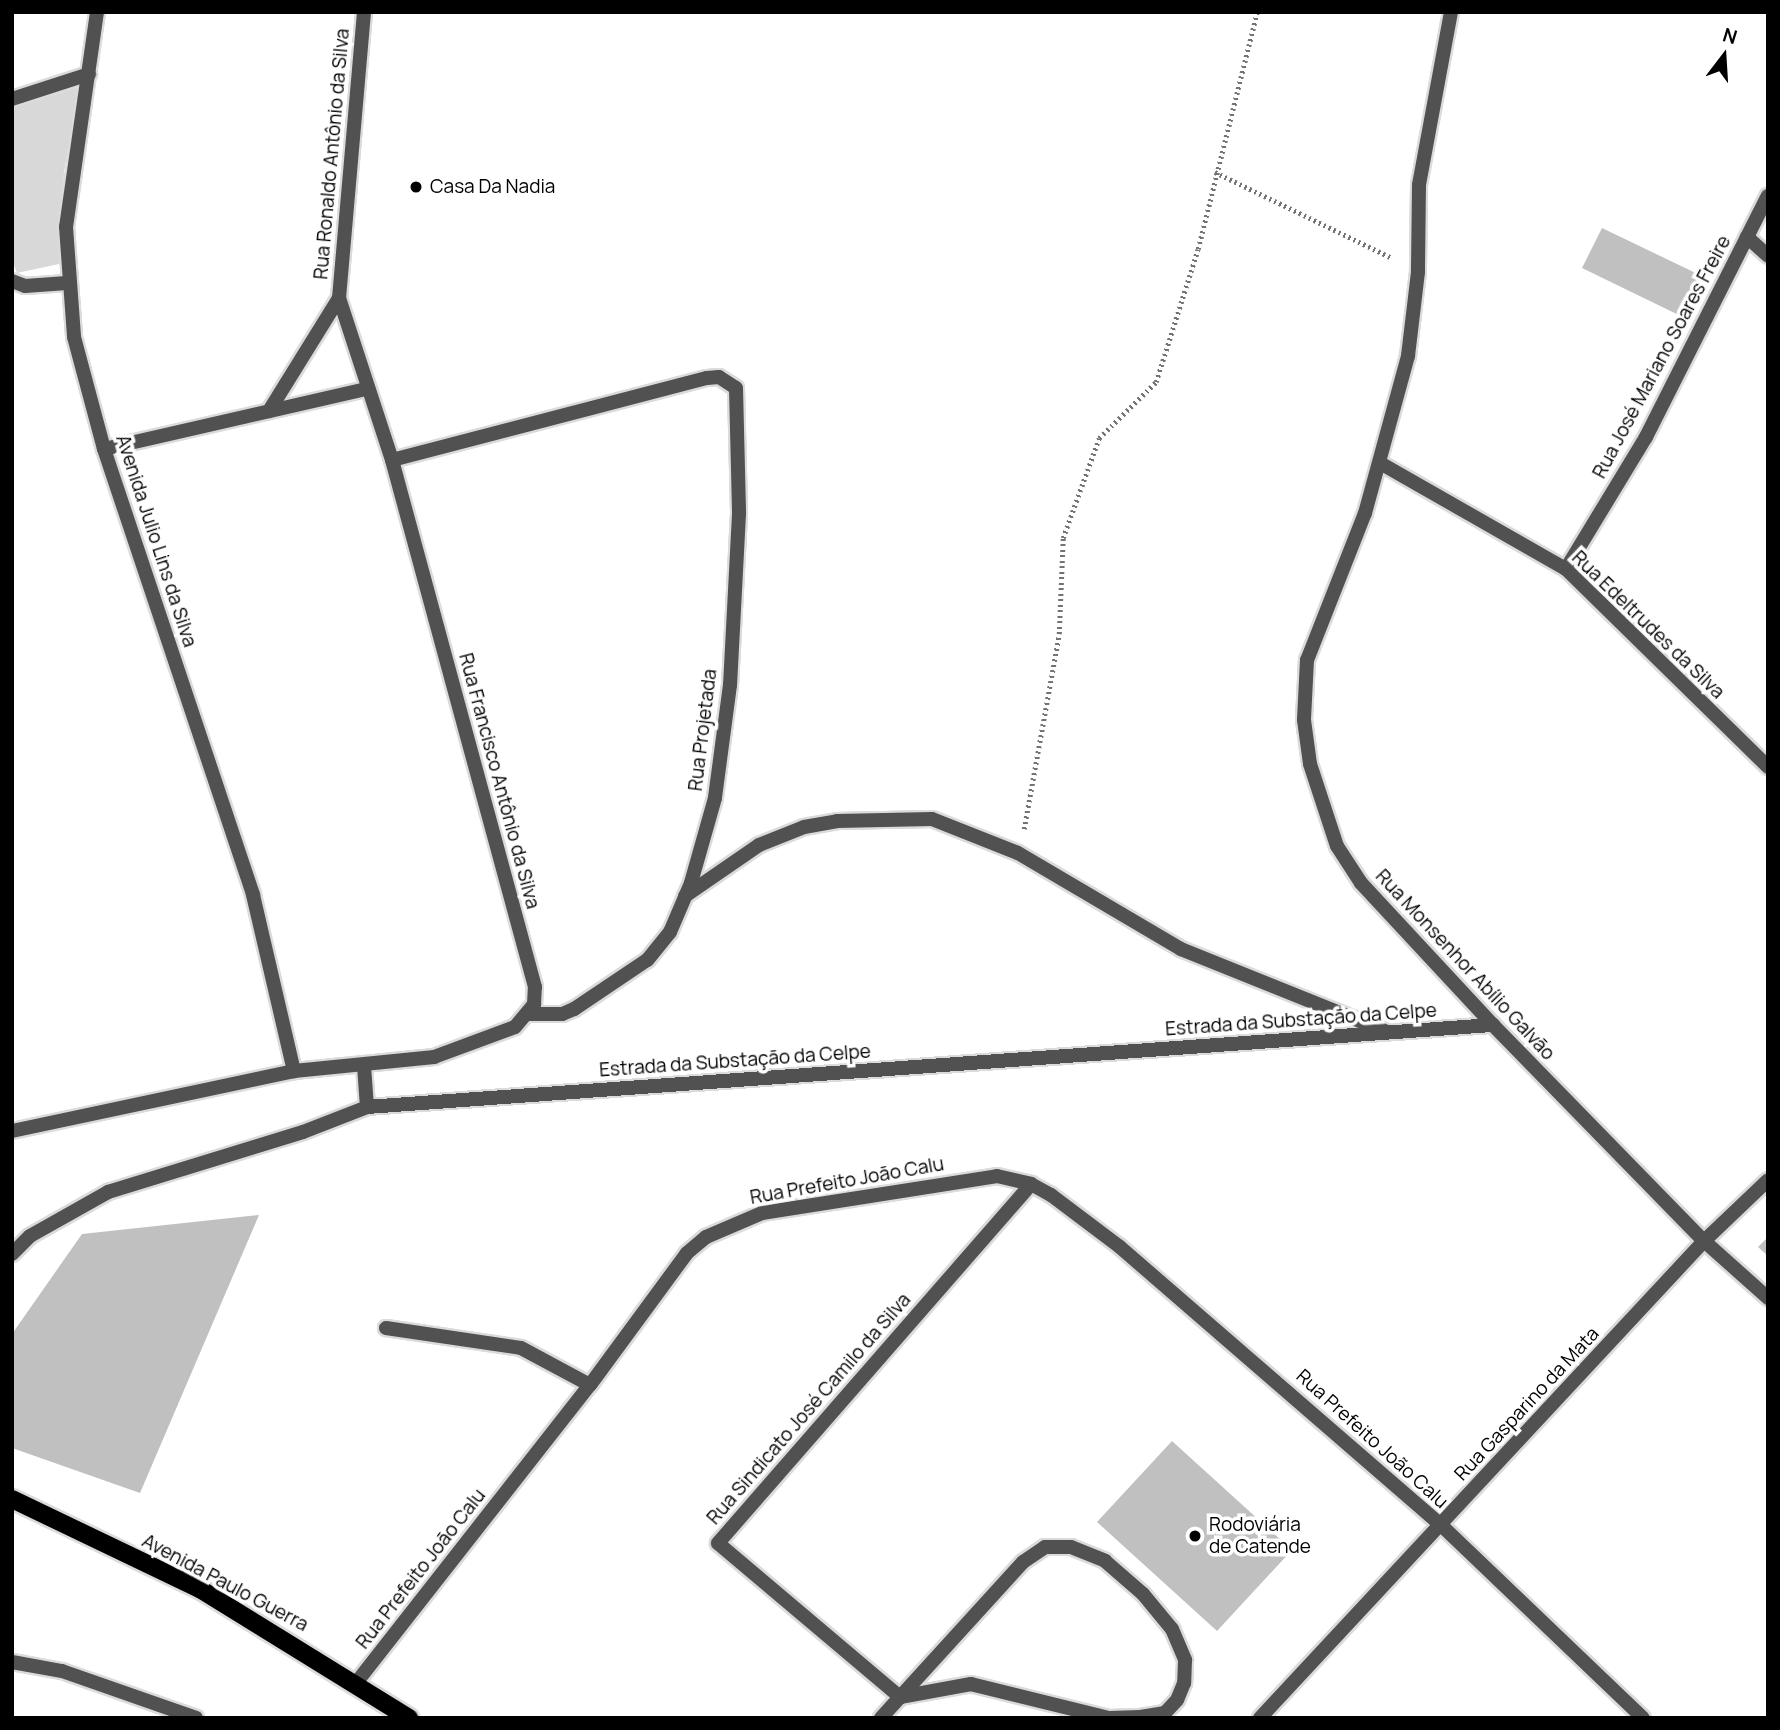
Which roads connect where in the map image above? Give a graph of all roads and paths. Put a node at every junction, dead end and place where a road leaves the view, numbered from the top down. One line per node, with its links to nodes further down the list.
1 (97, 12): 5 (street, Avenida Julio Lins da Silva)
2 (364, 12): 14 (street, Rua Ronaldo Antônio da Silva)
3 (1256, 12): 7 (path)
4 (1451, 12): 11 (street, Rua Monsenhor Abílio Galvão)
5 (89, 74): 6 (street); 13 (street, Avenida Julio Lins da Silva)
6 (12, 99)
7 (1215, 172): 11 (path); 22 (path)
8 (1768, 196): 9 (street, Rua José Mariano Soares Freire)
9 (1747, 237): 10 (street); 20 (street, Rua José Mariano Soares Freire)
10 (1768, 256)
11 (1418, 272): 19 (street, Rua Monsenhor Abílio Galvão)
12 (12, 281): 13 (street)
13 (67, 283): 17 (street, Avenida Julio Lins da Silva)
14 (339, 298): 15 (street, Rua Ronaldo Antônio da Silva); 16 (street, Rua Ronaldo Antônio da Silva)
15 (367, 389): 16 (street); 18 (street, Rua Francisco Antônio da Silva)
16 (269, 411): 17 (street)
17 (104, 449): 28 (street, Avenida Julio Lins da Silva)
18 (392, 460): 23 (street, Rua Projetada); 24 (street, Rua Francisco Antônio da Silva)
19 (1380, 463): 20 (street, Rua Edeltrudes da Silva); 25 (street, Rua Monsenhor Abílio Galvão)
20 (1566, 569): 21 (street, Rua Edeltrudes da Silva)
21 (1768, 767)
22 (1018, 853): 23 (street); 26 (street)
23 (685, 896): 24 (street, Rua Projetada)
24 (529, 1014): 27 (street)
25 (1493, 1025): 26 (street, Estrada da Substação da Celpe); 33 (street, Rua Monsenhor Abílio Galvão)
26 (1390, 1033): 29 (street, Estrada da Substação da Celpe)
27 (364, 1066): 28 (street); 29 (street)
28 (294, 1071): 30 (street)
29 (368, 1107): 34 (street, Estrada da Substação da Celpe)
30 (12, 1131)
31 (1768, 1180): 33 (street, Rua Gasparino da Mata)
32 (1031, 1184): 37 (street, Rua Prefeito João Calu); 39 (street, Rua Prefeito João Calu); 42 (street, Rua Sindicato José Camilo da Silva)
33 (1704, 1241): 35 (street, Rua Monsenhor Abílio Galvão); 39 (street, Rua Gasparino da Mata)
34 (12, 1254)
35 (1768, 1298)
36 (386, 1328): 37 (street)
37 (590, 1385): 41 (street, Rua Prefeito João Calu)
38 (12, 1499): 41 (main road, Avenida Paulo Guerra)
39 (1441, 1525): 46 (street, Rua Gasparino da Mata); 47 (street, Rua Prefeito João Calu)
40 (12, 1662): 43 (street)
41 (356, 1683): 44 (main road, Avenida Paulo Guerra)
42 (900, 1697): 42 (street); 45 (street)
43 (196, 1718)
44 (409, 1718)
45 (881, 1718)
46 (1260, 1718)
47 (1643, 1718)

